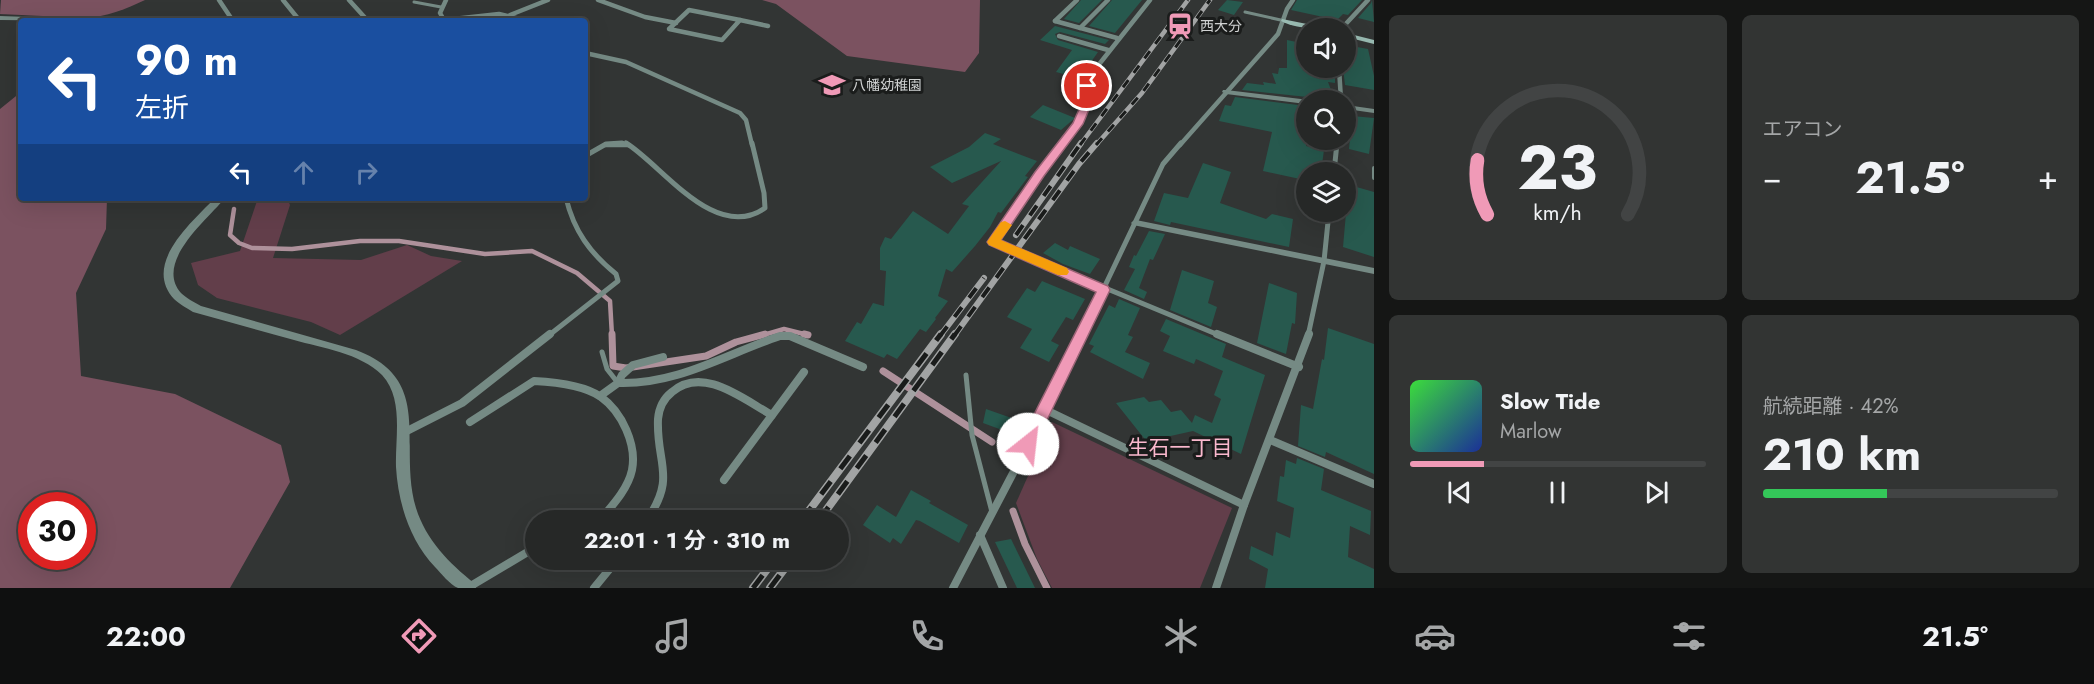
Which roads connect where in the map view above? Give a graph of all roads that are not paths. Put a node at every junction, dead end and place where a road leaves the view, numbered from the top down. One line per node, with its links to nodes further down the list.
1 (219, 0): 17 (street)
2 (283, 0): 18 (street)
3 (349, 0): 19 (street)
4 (446, 0): 13 (street)
5 (548, 0): 15 (street)
6 (598, 0): 27 (street)
7 (1077, 0): 30 (street)
8 (1108, 0): 30 (street)
9 (1150, 0): 32 (street)
10 (1293, 0): 26 (street)
11 (1368, 0): 23 (street)
12 (414, 2): 13 (lane)
13 (441, 7): 20 (street)
14 (1245, 12): 26 (lane)
15 (509, 15): 21 (street); 22 (street)
16 (0, 18): 24 (street)
17 (231, 18)
18 (298, 18)
19 (365, 18)
20 (442, 18)
21 (460, 18)
22 (518, 18)
23 (1351, 18)
24 (18, 19)
25 (740, 20): 27 (street); 27 (street); 29 (street)
26 (1285, 21): 28 (main road); 37 (street)
27 (675, 23)
28 (1296, 23)
29 (768, 26)
30 (1080, 28): 32 (street)
31 (1059, 36): 35 (street)
32 (1117, 38): 35 (street)
33 (1356, 38): 34 (main road)
34 (1374, 42)
35 (1108, 50): 50 (street)
36 (588, 54): 41 (street)
37 (1226, 92): 38 (street); 47 (street)
38 (1296, 101)
39 (1356, 108): 40 (street)
40 (1374, 111)
41 (588, 154)
42 (1374, 168): 43 (lane)
43 (1374, 178)
44 (217, 201): 62 (street)
45 (567, 201): 62 (street)
46 (1328, 222): 48 (street)
47 (1136, 223): 48 (street); 50 (street)
48 (1324, 261): 49 (street); 54 (street)
49 (1374, 271)
50 (1104, 290): 54 (street); 59 (street)
51 (602, 352): 57 (lane)
52 (663, 357): 57 (street)
53 (863, 367): 57 (street)
54 (1299, 367): 63 (street)
55 (804, 372): 60 (street)
56 (966, 375): 69 (lane)
57 (618, 383): 58 (street)
58 (600, 396): 61 (street); 67 (street)
59 (1046, 410): 66 (street); 69 (street)
60 (772, 415): 64 (street); 68 (street)
61 (470, 422)
62 (403, 433): 73 (street)
63 (1270, 440): 65 (street); 66 (street)
64 (724, 480)
65 (1374, 484)
66 (1244, 505): 77 (street)
67 (607, 510)
68 (653, 510)
69 (992, 512): 70 (street)
70 (980, 535): 75 (street); 76 (street)
71 (525, 554): 73 (street)
72 (609, 570): 74 (street)
73 (468, 588)
74 (594, 588)
75 (953, 588)
76 (1003, 588)
77 (1216, 588)

